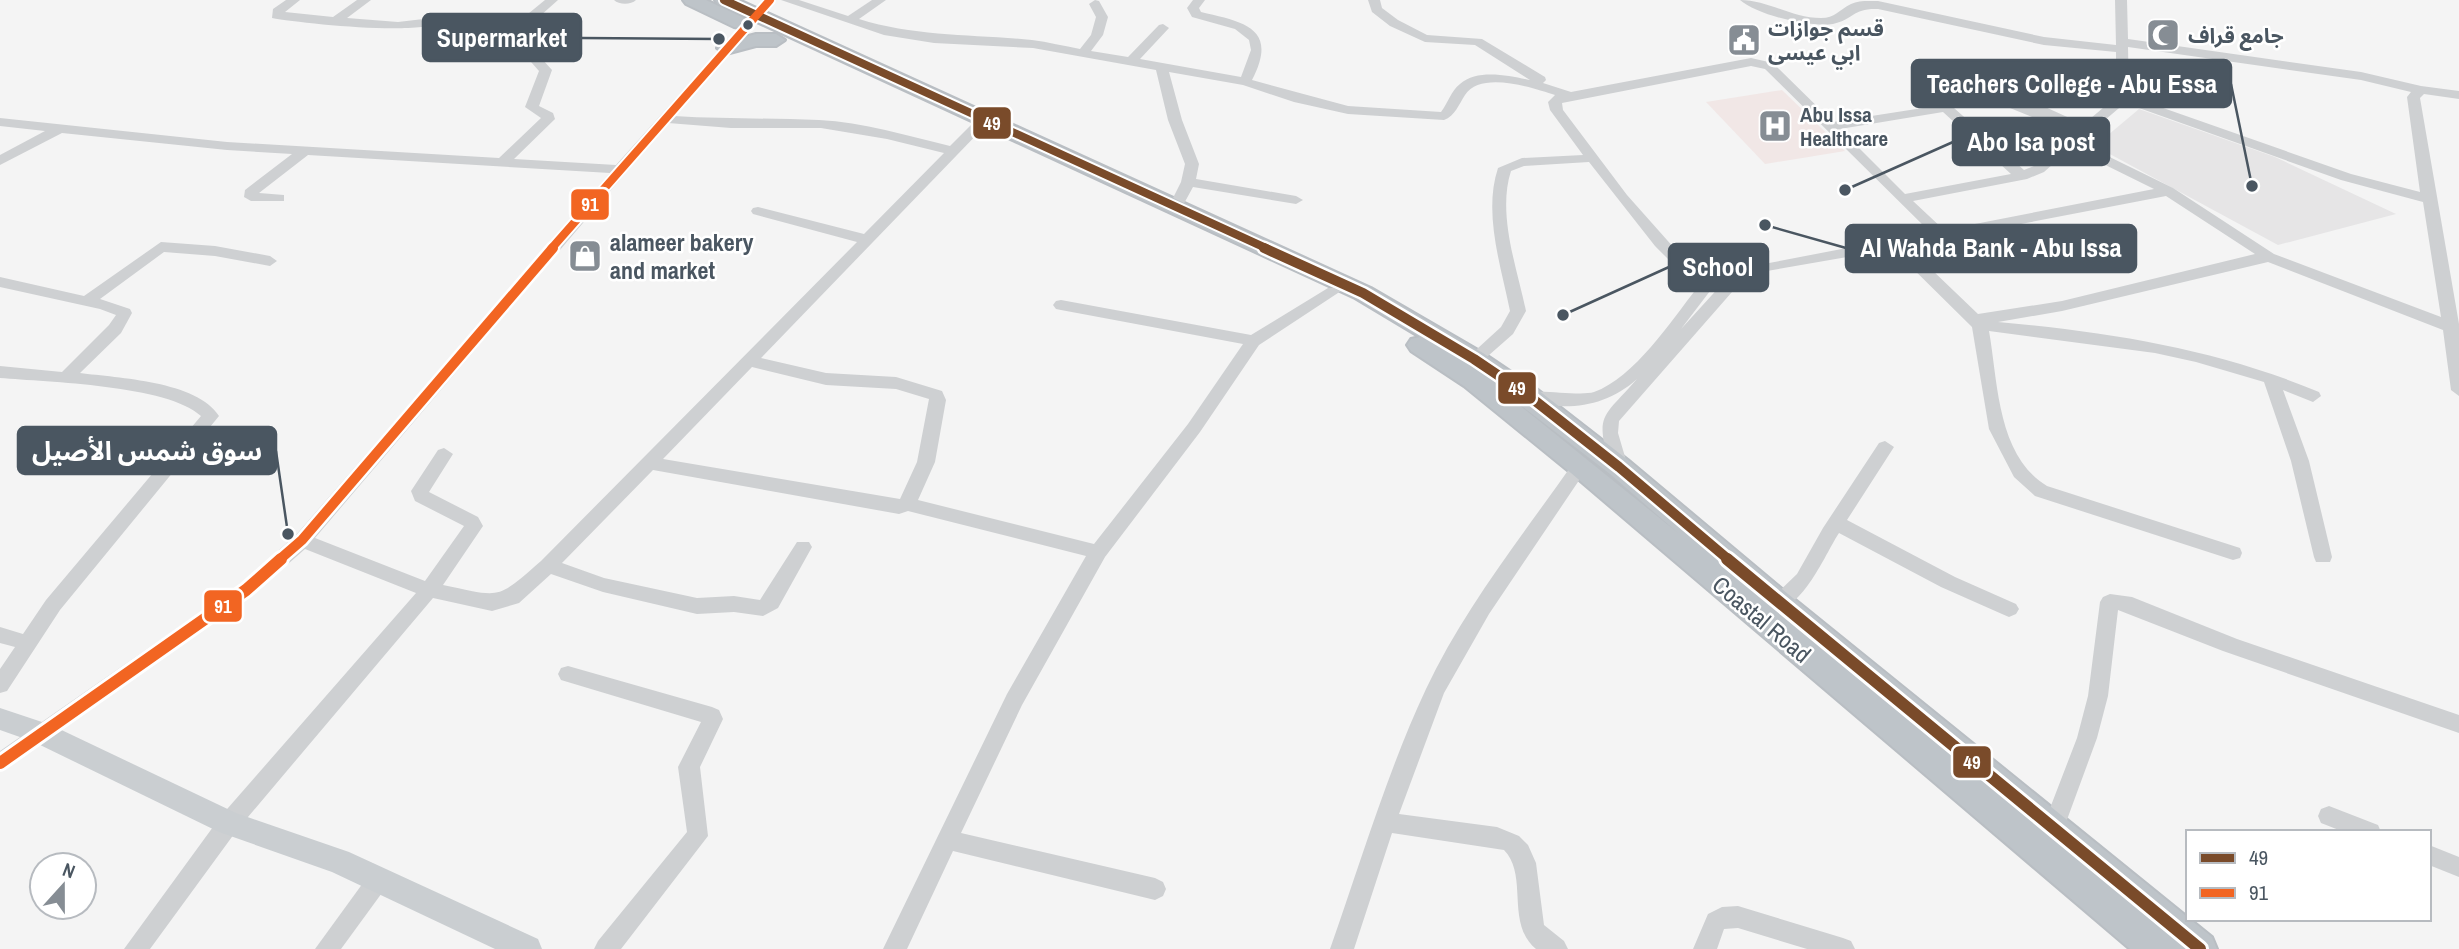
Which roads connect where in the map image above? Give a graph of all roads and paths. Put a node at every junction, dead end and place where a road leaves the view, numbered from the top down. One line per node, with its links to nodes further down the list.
1 (294, 0): 17 (street)
2 (365, 0): 17 (street)
3 (552, 0): 18 (street)
4 (620, 0): 5 (street)
5 (630, 0)
6 (692, 0): 14 (highway)
7 (787, 0): 16 (street)
8 (880, 0): 16 (street)
9 (1199, 0): 29 (street)
10 (1374, 0): 32 (street)
11 (1746, 0): 22 (street)
12 (2116, 1): 22 (street)
13 (1095, 4): 25 (street)
14 (720, 6): 15 (highway, Coastal Road); 24 (highway)
15 (758, 14): 21 (highway); 24 (street); 55 (highway, Coastal Road)
16 (849, 20): 25 (street)
17 (335, 21): 19 (street)
18 (527, 21)
19 (432, 22)
20 (1163, 28): 26 (street)
21 (776, 40): 24 (highway); 38 (highway)
22 (2122, 45): 31 (street); 34 (street)
23 (507, 46): 46 (street)
24 (726, 48): 36 (street)
25 (1084, 52): 26 (street)
26 (1132, 61): 28 (street)
27 (2003, 63): 30 (street)
28 (1162, 68): 29 (street); 49 (street)
29 (1245, 82): 32 (street)
30 (1974, 85): 30 (street); 35 (street)
31 (2421, 90): 33 (street); 53 (street)
32 (1568, 95): 39 (street); 44 (street)
33 (2459, 95)
34 (2123, 98): 41 (street); 53 (street)
35 (1946, 108): 39 (street); 48 (street)
36 (664, 119): 42 (street); 47 (street)
37 (0, 122): 40 (street)
38 (978, 126): 42 (street); 68 (highway)
39 (1829, 127): 52 (street)
40 (60, 128): 43 (street); 45 (street)
41 (2069, 142): 48 (street); 50 (street)
42 (952, 151): 58 (street)
43 (303, 152): 46 (street); 51 (street)
44 (1594, 158): 60 (street); 74 (street)
45 (0, 161)
46 (504, 161): 47 (street)
47 (620, 169): 89 (street)
48 (2022, 176): 52 (street)
49 (1188, 182): 54 (street); 55 (street)
50 (2168, 191): 57 (street); 61 (street)
51 (279, 198)
52 (1902, 199): 57 (street)
53 (2430, 199): 67 (street)
54 (1296, 200)
55 (1176, 206): 74 (highway, Coastal Road)
56 (758, 211): 58 (street)
57 (1941, 235): 59 (street)
58 (868, 240): 75 (street)
59 (1897, 244): 64 (street); 71 (street)
60 (1671, 253): 63 (street); 64 (street)
61 (2269, 257): 71 (street); 72 (street)
62 (270, 261): 69 (street)
63 (1690, 271): 64 (street); 66 (street)
64 (1726, 273): 66 (street); 86 (street)
65 (0, 282): 69 (street)
66 (1706, 288): 80 (street)
67 (2451, 293): 72 (street)
68 (1345, 297): 73 (street); 85 (highway, Coastal Road)
69 (87, 301): 78 (street)
70 (1060, 305): 73 (street)
71 (1978, 323): 77 (street); 92 (street)
72 (2454, 329): 79 (street)
73 (1253, 341): 91 (street)
74 (1474, 359): 80 (highway, Coastal Road)
75 (749, 361): 84 (street); 87 (street)
76 (0, 372): 78 (street)
77 (2271, 378): 81 (street); 93 (street)
78 (64, 379): 99 (street)
79 (2459, 389)
80 (1529, 396): 86 (highway, Coastal Road)
81 (2313, 396)
82 (1885, 447): 88 (street)
83 (444, 454): 95 (street)
84 (649, 463): 87 (street); 94 (street)
85 (1580, 466): 107 (street); 125 (highway, Coastal Road)
86 (1619, 467): 96 (highway, Coastal Road)
87 (907, 504): 91 (street)
88 (1836, 523): 96 (street); 97 (street)
89 (302, 540): 95 (street); 104 (street)
90 (803, 547): 94 (street)
91 (1098, 552): 111 (street)
92 (2233, 553)
93 (2323, 557)
94 (548, 566): 95 (street)
95 (429, 590): 108 (street)
96 (1778, 602): 109 (highway, Coastal Road)
97 (2009, 609)
98 (0, 635): 99 (street)
99 (29, 643): 101 (street)
100 (568, 674): 119 (street)
101 (0, 685)
102 (0, 719): 104 (main road)
103 (2459, 723): 109 (street)
104 (42, 733): 105 (street); 108 (main road)
105 (0, 763)
106 (2329, 816): 110 (street)
107 (1385, 822): 121 (street); 122 (street)
108 (229, 823): 114 (main road); 116 (street)
109 (2053, 829): 126 (highway, Coastal Road)
110 (2365, 830)
111 (947, 839): 115 (street); 120 (street)
112 (2431, 856): 113 (street)
113 (2459, 867)
114 (379, 880): 117 (street); 118 (main road)
115 (1155, 888)
116 (135, 949)
117 (327, 949)
118 (527, 949)
119 (606, 949)
120 (895, 949)
121 (1342, 949)
122 (1556, 949)
123 (1705, 949): 124 (street)
124 (1843, 949)
125 (2156, 949)
126 (2200, 949)

